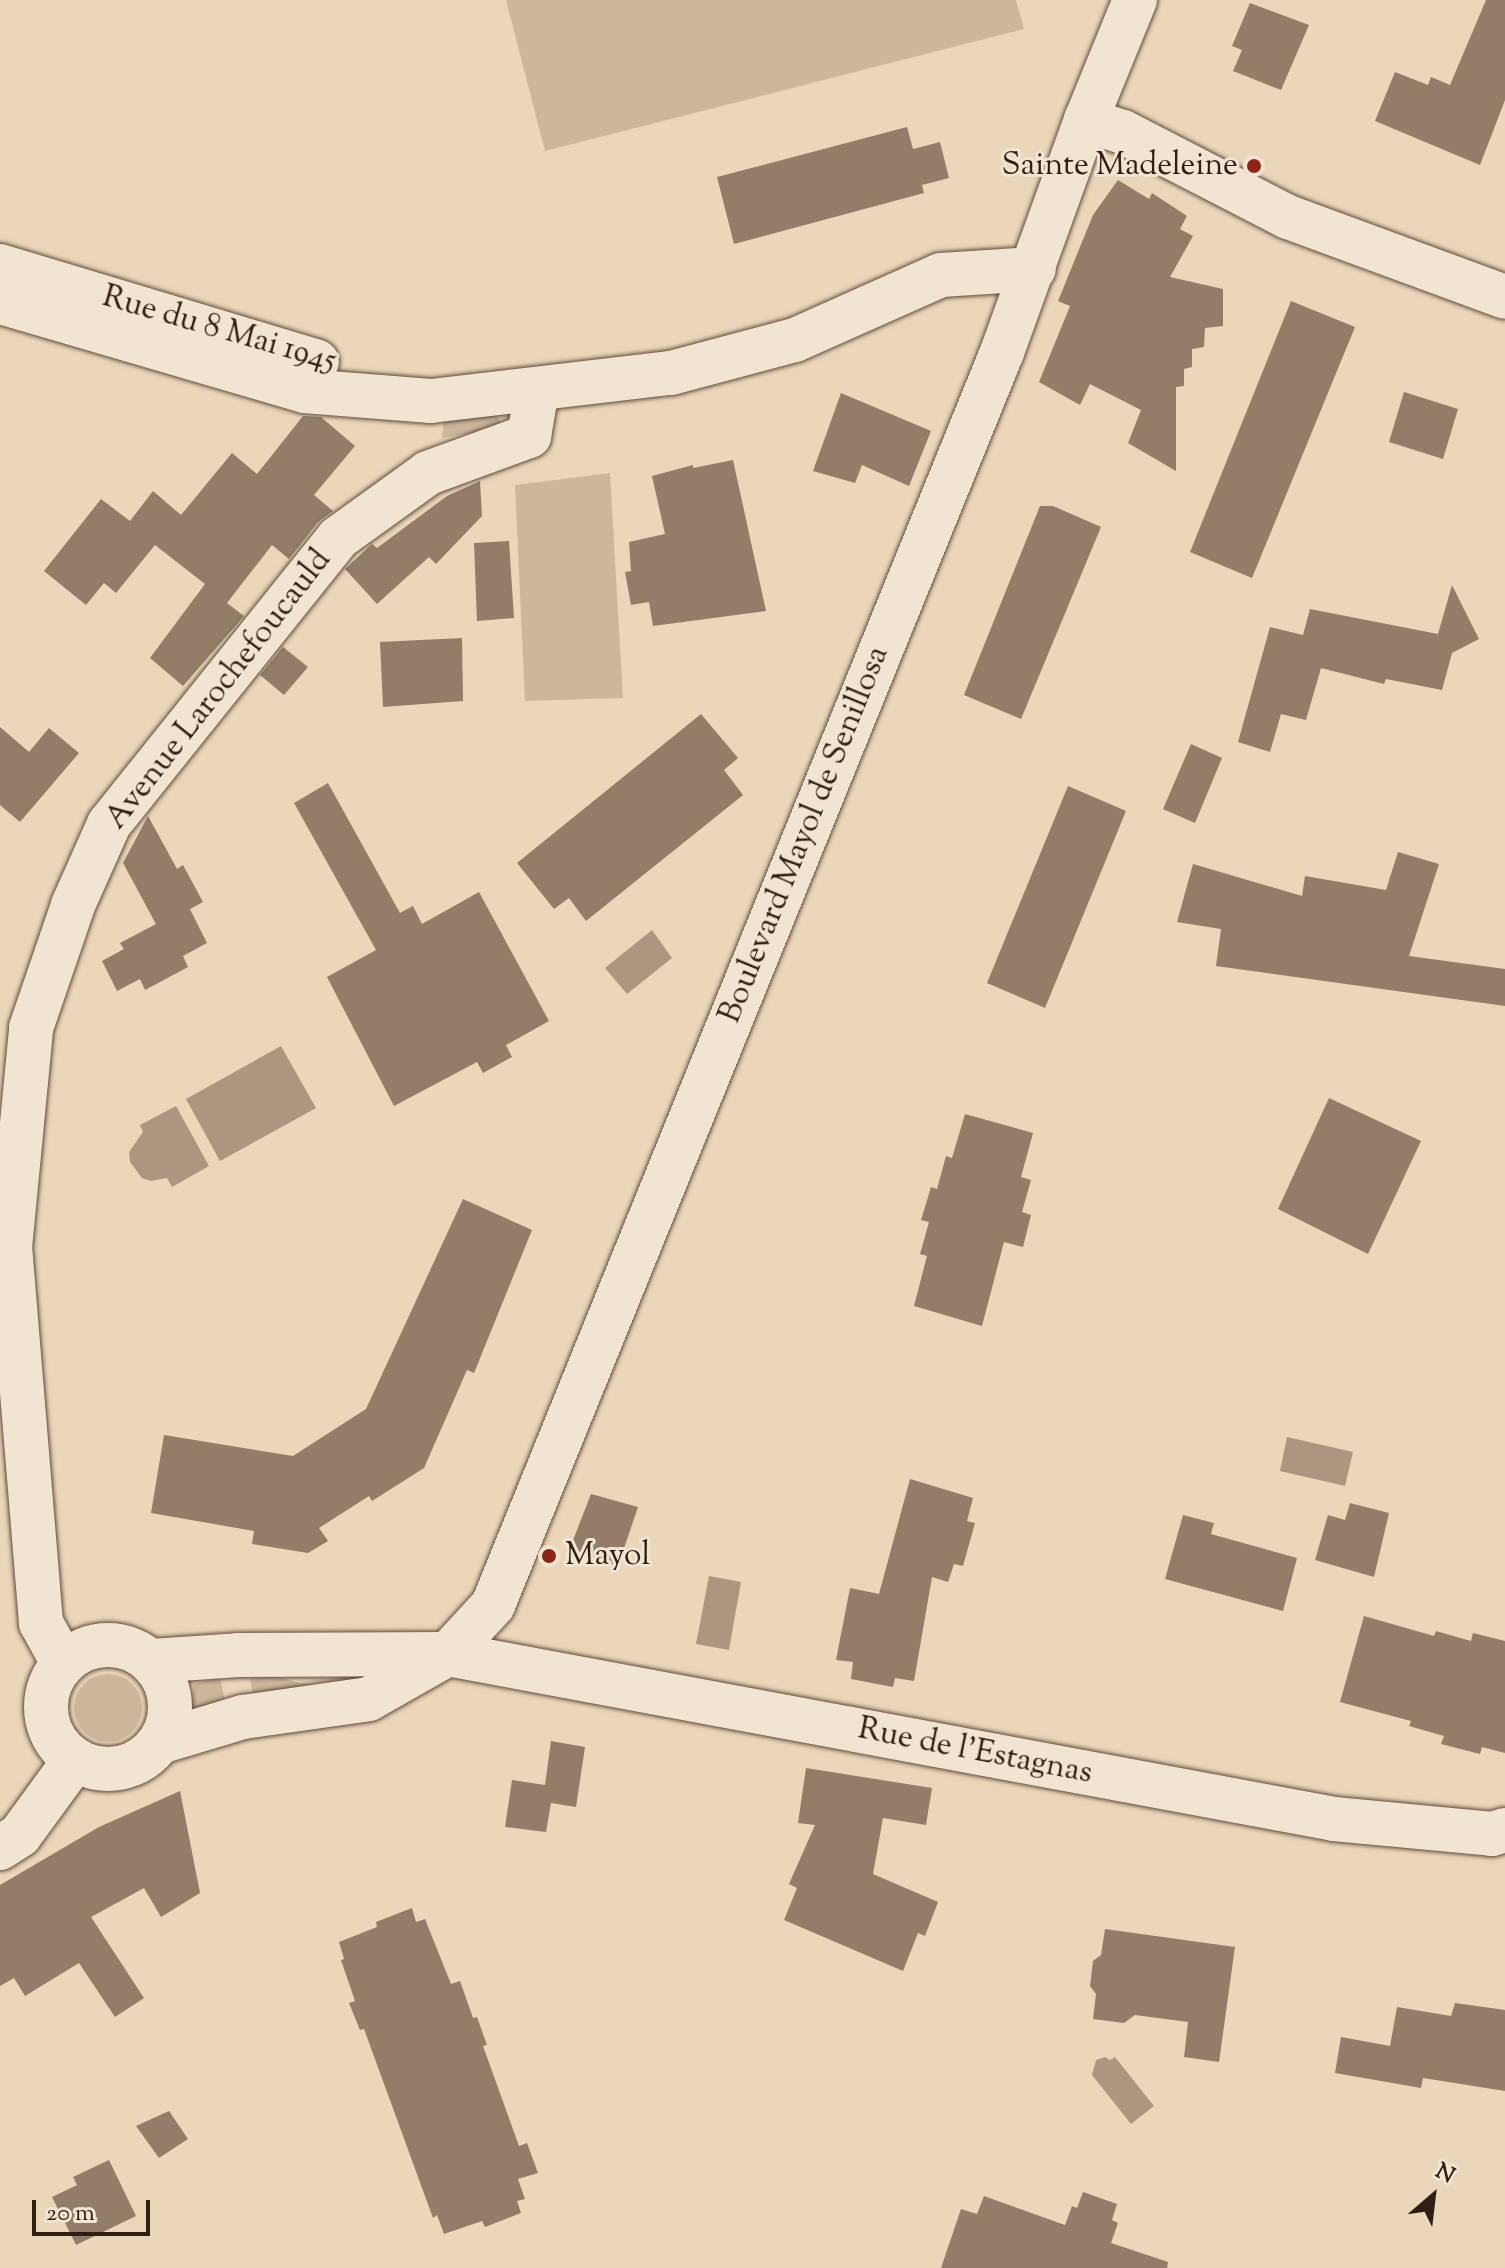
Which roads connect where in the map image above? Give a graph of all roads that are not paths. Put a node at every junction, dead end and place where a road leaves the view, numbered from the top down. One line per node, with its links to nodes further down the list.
1 (1135, 0): 2 (street, Boulevard Mayol de Senillosa)
2 (1086, 120): 4 (street, Boulevard Mayol de Senillosa); 5 (street)
3 (0, 266): 7 (street, Rue du 8 Mai 1945)
4 (1034, 269): 7 (street, Rue du 8 Mai 1945); 10 (street, Boulevard Mayol de Senillosa)
5 (1505, 297)
6 (0, 302): 7 (street, Rue du 8 Mai 1945)
7 (537, 390): 8 (street, Avenue Larochefoucauld)
8 (16, 1014): 9 (street, Avenue Larochefoucauld)
9 (5, 1251): 12 (street, Avenue Larochefoucauld)
10 (448, 1654): 11 (street); 13 (street, Boulevard Mayol de Senillosa); 15 (street, Rue de l'Estagnas)
11 (151, 1661): 12 (street); 13 (street)
12 (63, 1663): 14 (street)
13 (160, 1742): 14 (street)
14 (74, 1761): 16 (street)
15 (1505, 1830)
16 (0, 1848)

